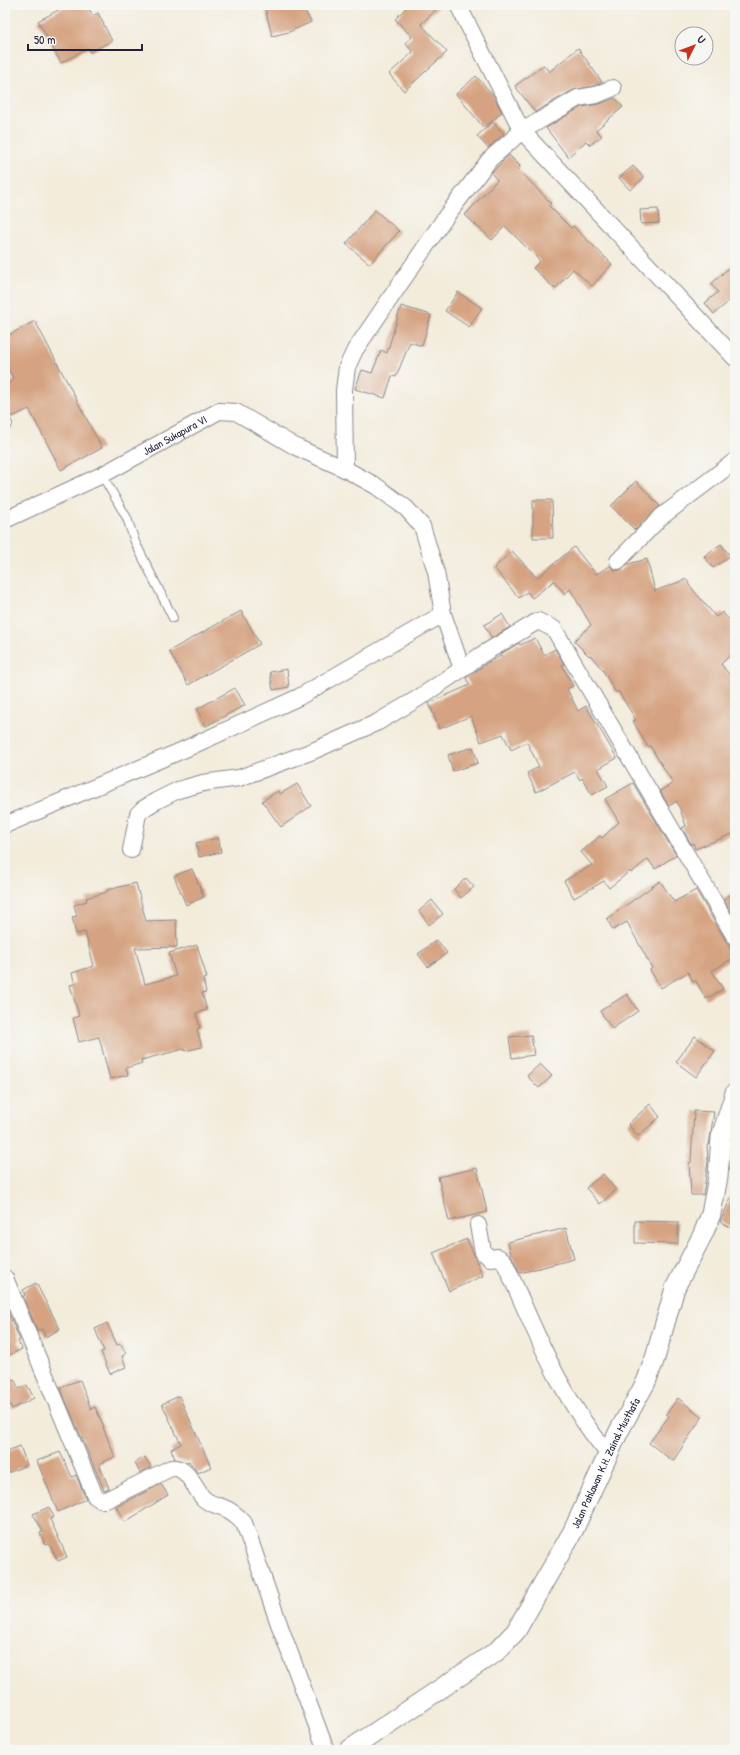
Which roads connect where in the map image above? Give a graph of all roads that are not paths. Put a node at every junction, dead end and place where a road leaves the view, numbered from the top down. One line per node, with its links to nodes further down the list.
1 (458, 5): 3 (street)
2 (613, 88): 3 (street)
3 (522, 131): 4 (street); 6 (street)
4 (735, 358)
5 (735, 461): 9 (street)
6 (345, 469): 7 (street, Jalan Sukapura VI); 10 (street, Jalan Sukapura VI)
7 (102, 475): 8 (street, Jalan Sukapura VI); 11 (lane)
8 (5, 520)
9 (618, 561)
10 (443, 614): 12 (street, Jalan Sukapura VI); 13 (street)
11 (173, 618)
12 (462, 669): 14 (street); 15 (street)
13 (5, 825)
14 (131, 850)
15 (735, 937)
16 (735, 1093): 19 (street, Jalan Pahlawan K.H. Zainal Musthafa)
17 (478, 1225): 19 (street)
18 (5, 1278): 20 (street)
19 (608, 1453): 21 (street, Jalan Pahlawan K.H. Zainal Musthafa)
20 (326, 1750)
21 (349, 1750)

